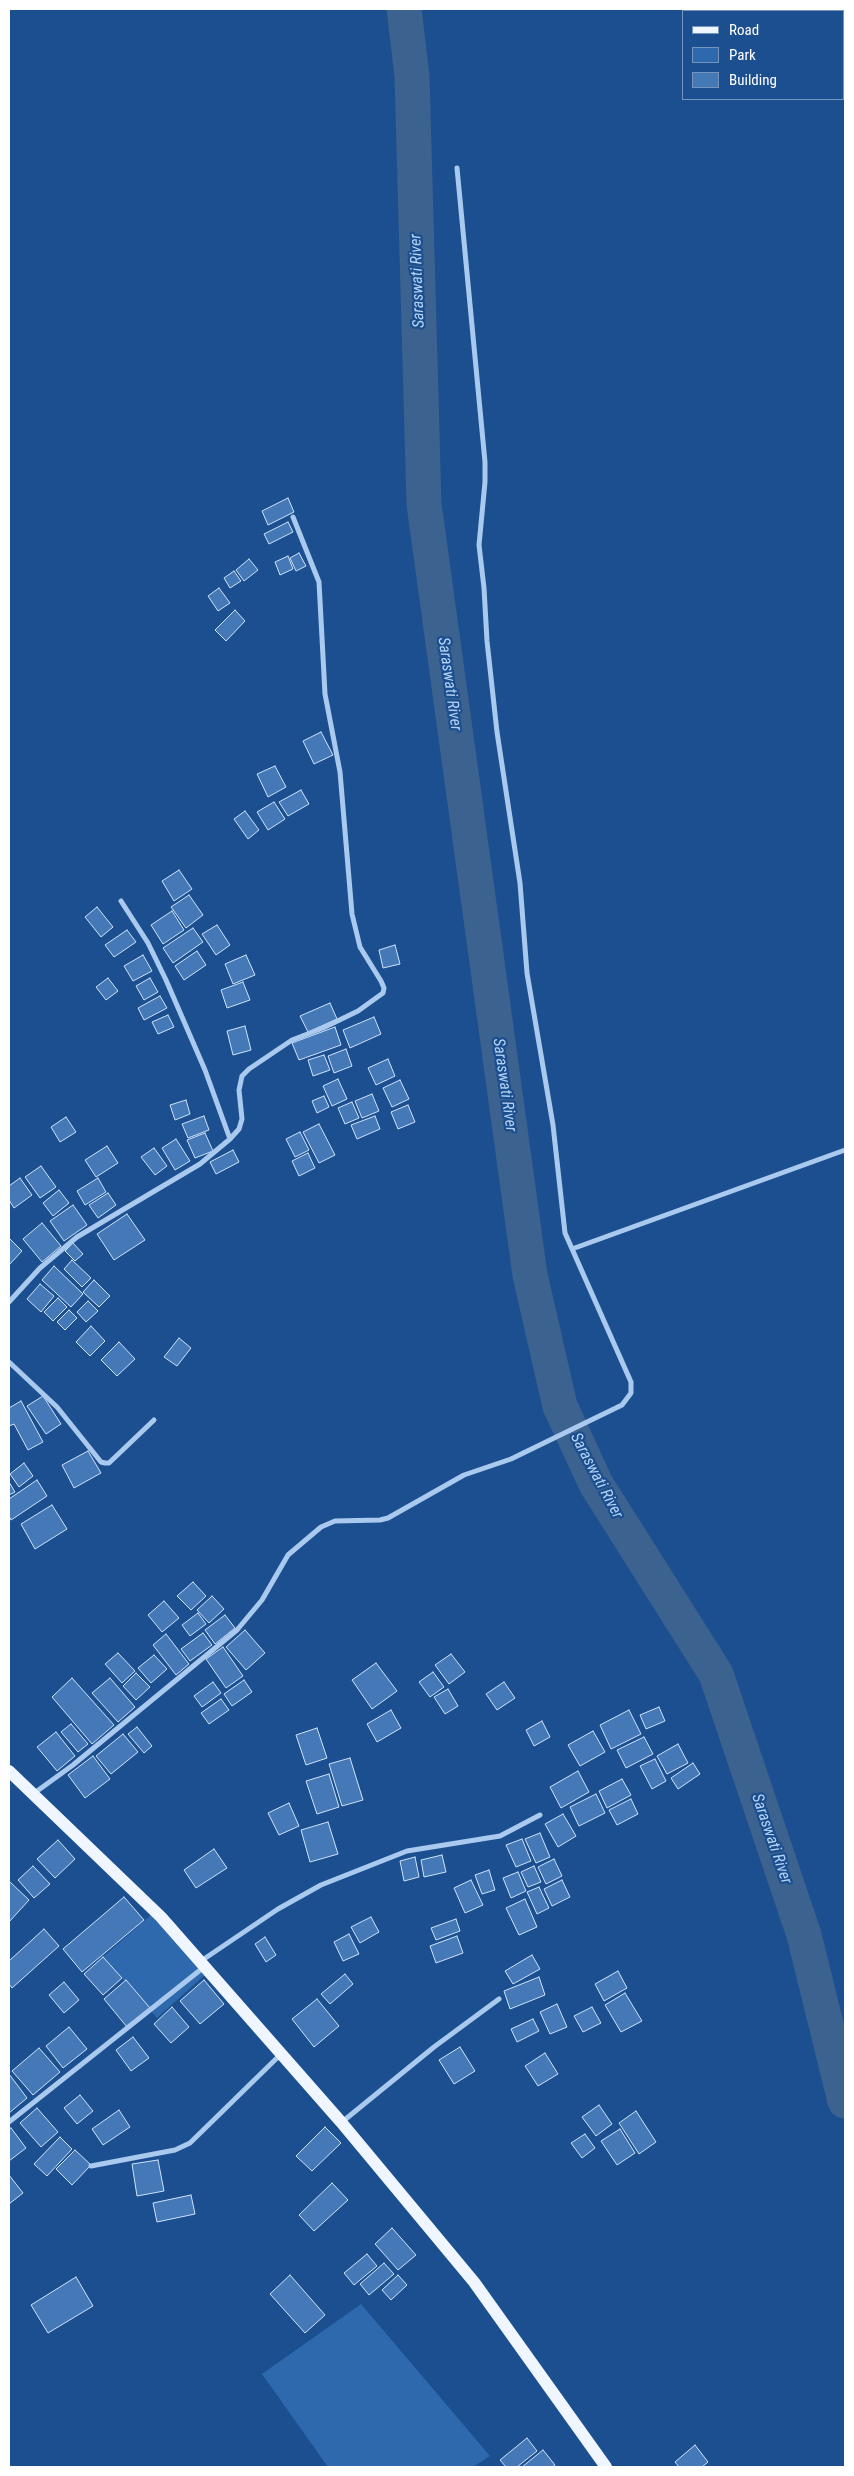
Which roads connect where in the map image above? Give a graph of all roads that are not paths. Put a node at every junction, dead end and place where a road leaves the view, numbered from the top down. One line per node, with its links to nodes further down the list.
1 (457, 168): 6 (street)
2 (293, 517): 4 (street)
3 (121, 901): 4 (street)
4 (230, 1139): 7 (street)
5 (845, 1150): 6 (street)
6 (572, 1249): 11 (street)
7 (9, 1302)
8 (9, 1362): 9 (street)
9 (154, 1420)
10 (9, 1771): 11 (main road)
11 (32, 1794): 13 (main road)
12 (540, 1815): 13 (street)
13 (203, 1964): 15 (main road); 16 (street)
14 (499, 1999): 17 (street)
15 (282, 2054): 17 (main road); 18 (street)
16 (9, 2122)
17 (341, 2122): 19 (main road)
18 (91, 2166)
19 (606, 2467)

